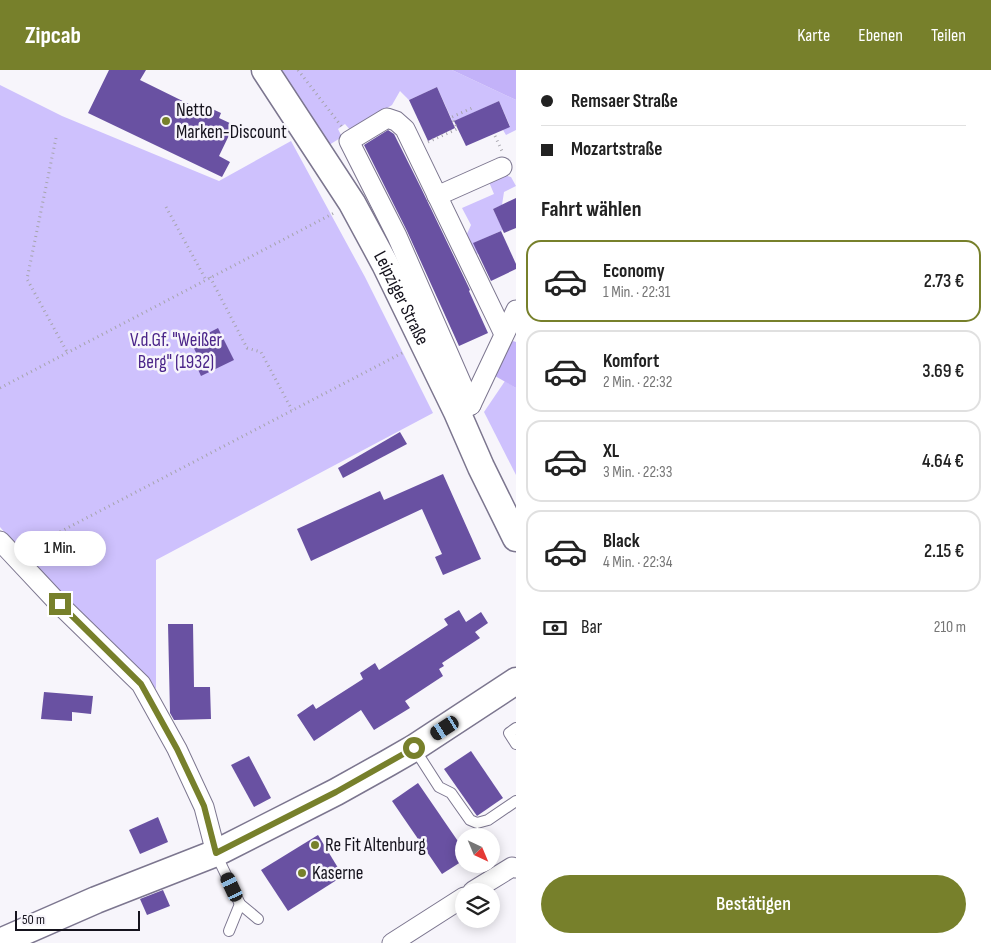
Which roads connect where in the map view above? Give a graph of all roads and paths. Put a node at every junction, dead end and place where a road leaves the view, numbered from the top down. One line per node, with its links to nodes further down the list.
1 (265, 70): 9 (street, Leipziger Straße)
2 (298, 70): 4 (path)
3 (472, 108): 6 (path)
4 (342, 128)
5 (56, 138): 16 (path)
6 (423, 144)
7 (502, 166): 8 (street)
8 (437, 196): 14 (street, Leipziger Straße); 18 (street, Leipziger Straße)
9 (352, 203): 11 (path); 15 (street, Leipziger Straße)
10 (166, 207): 12 (path)
11 (210, 277): 12 (path); 19 (path)
12 (206, 280): 16 (path)
13 (516, 310): 14 (street)
14 (504, 334): 18 (street)
15 (423, 342): 18 (street, Leipziger Straße); 19 (path)
16 (67, 352): 17 (path)
17 (0, 388)
18 (464, 409): 20 (street, Leipziger Straße)
19 (292, 410): 22 (path)
20 (516, 538)
21 (0, 541): 22 (street)
22 (14, 556): 28 (street)
23 (516, 681): 26 (street)
24 (516, 728): 25 (lane)
25 (516, 744)
26 (414, 748): 27 (lane); 28 (street)
27 (516, 801)
28 (216, 853): 32 (lane); 35 (street)
29 (516, 868): 30 (street)
30 (486, 883)
31 (455, 903): 36 (street)
32 (240, 904): 33 (lane); 34 (lane)
33 (258, 919)
34 (229, 931)
35 (0, 942)
36 (392, 943)

